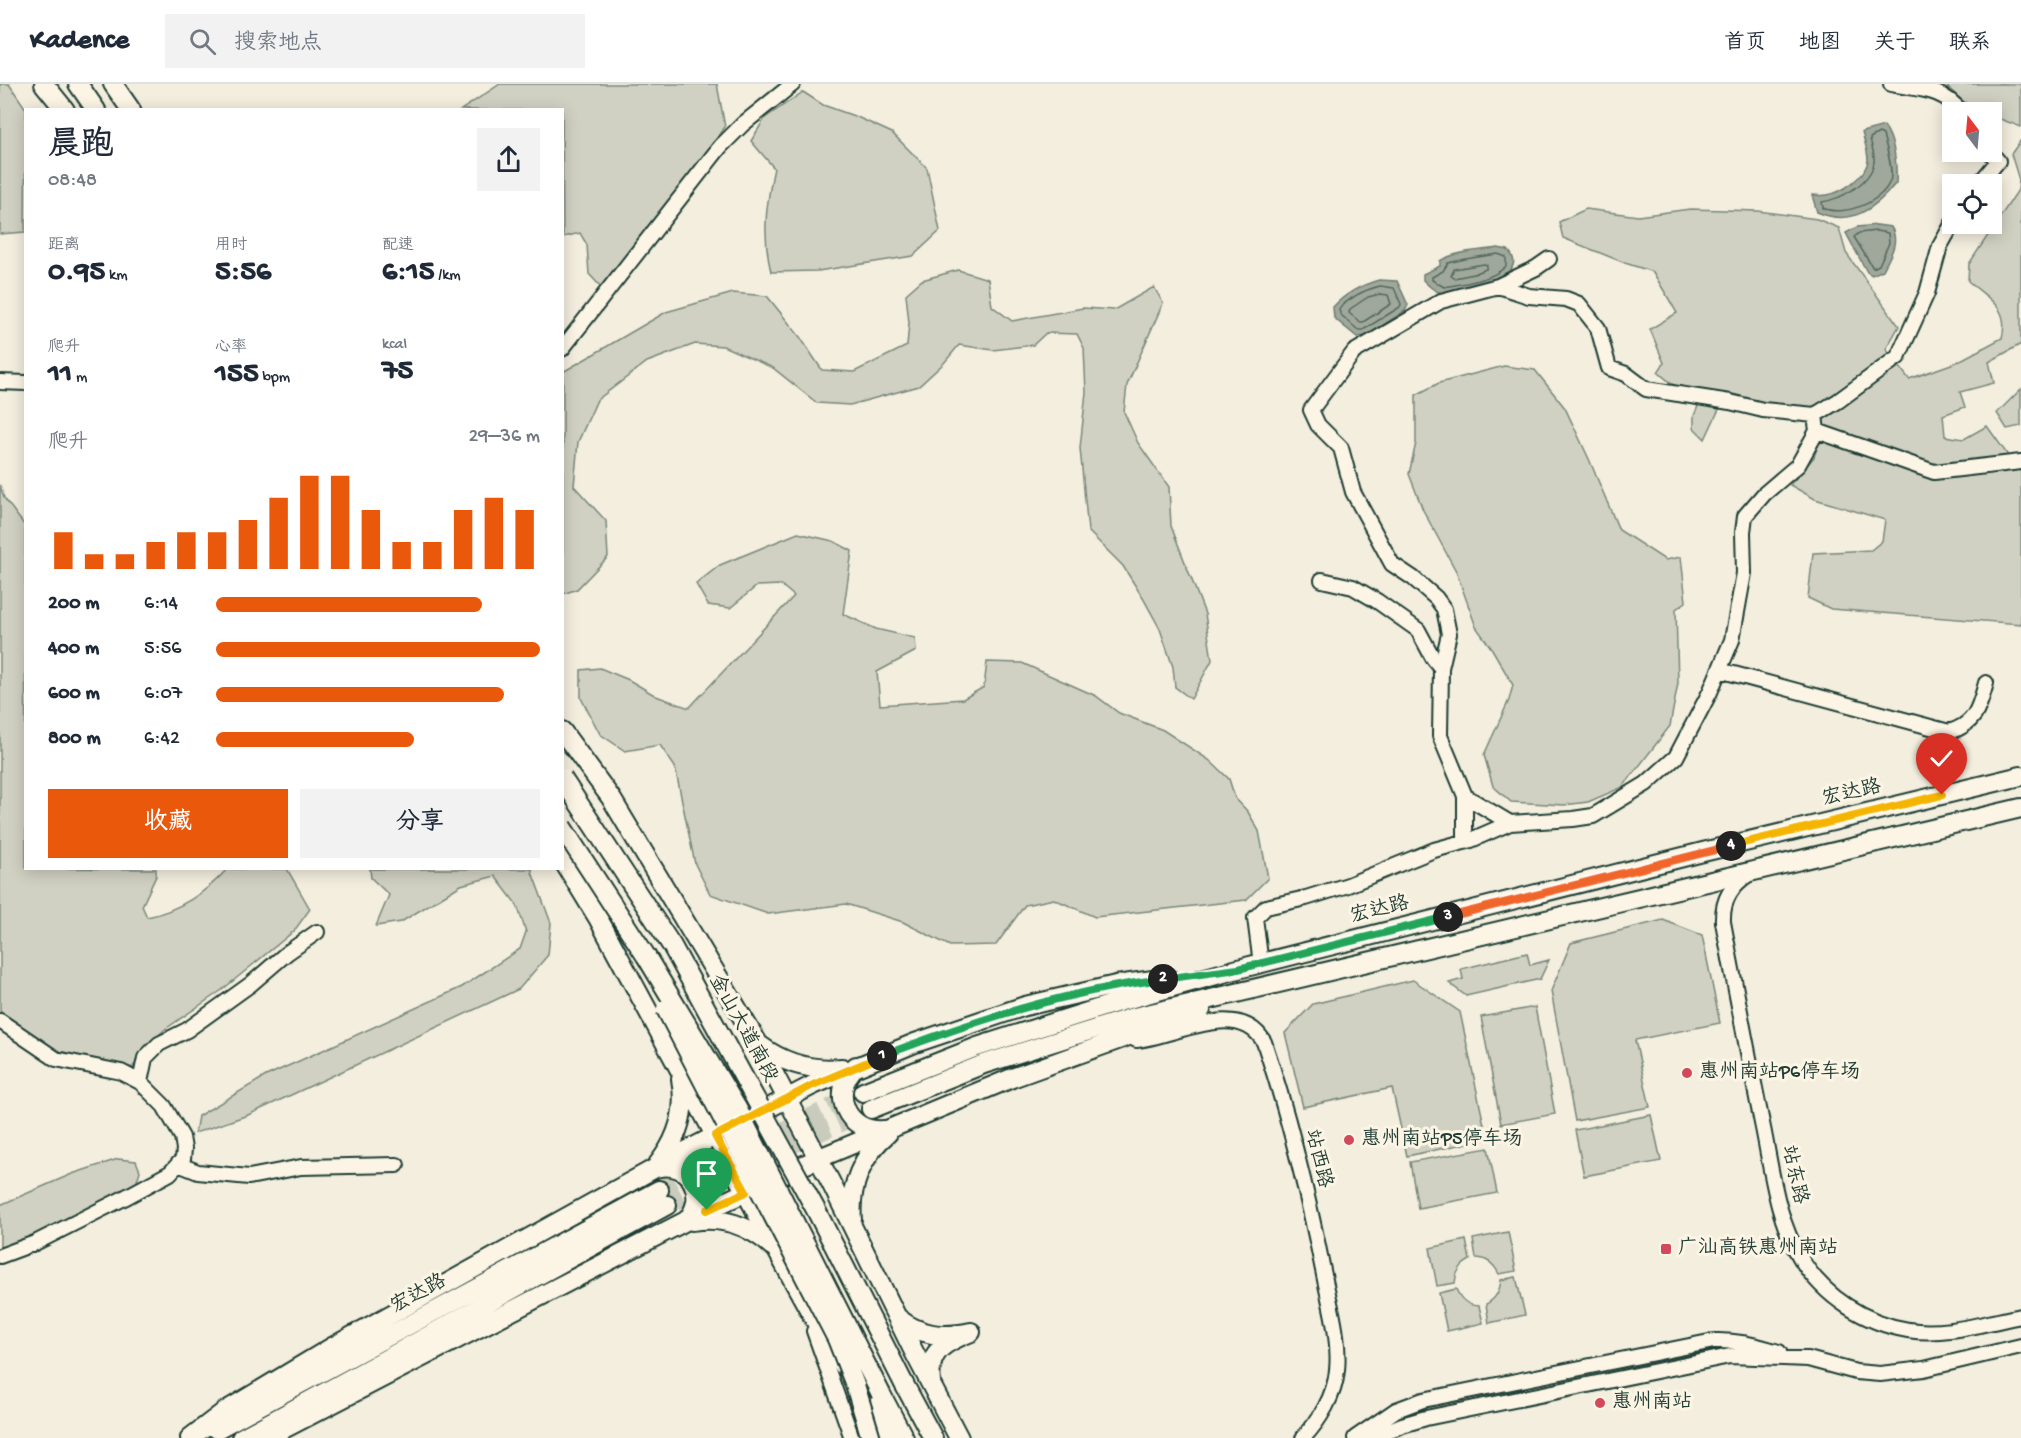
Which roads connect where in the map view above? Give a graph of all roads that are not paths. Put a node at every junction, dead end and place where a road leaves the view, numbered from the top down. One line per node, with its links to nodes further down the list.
1 (35, 84): 10 (main road)
2 (44, 84): 11 (main road)
3 (52, 84): 12 (main road)
4 (78, 84): 13 (main road)
5 (88, 84): 14 (main road)
6 (112, 84): 15 (main road)
7 (793, 84): 21 (street)
8 (1891, 84): 9 (street)
9 (1952, 102)
10 (50, 108)
11 (65, 108)
12 (66, 108)
13 (96, 108)
14 (96, 108)
15 (130, 108)
16 (1997, 162): 17 (street)
17 (1987, 174)
18 (1947, 234): 24 (street)
19 (1549, 259): 20 (street)
20 (1497, 286): 24 (street); 28 (street)
21 (564, 346)
22 (0, 381): 23 (street)
23 (24, 383)
24 (1815, 415): 25 (street)
25 (1817, 431): 26 (street); 29 (street)
26 (2021, 462)
27 (1322, 580): 28 (street)
28 (1441, 668): 34 (street)
29 (1719, 670): 30 (street); 38 (street)
30 (1986, 683)
31 (564, 734): 50 (main road)
32 (2021, 776): 45 (main road, 宏达路)
33 (564, 781): 80 (main road, 金山大道南段, bridge)
34 (1465, 796): 38 (street); 40 (street)
35 (2021, 808): 37 (main road, 宏达路)
36 (2021, 813): 37 (street)
37 (1989, 815): 42 (main road, 宏达路)
38 (1510, 823): 40 (street)
39 (564, 830): 43 (main road, bridge)
40 (1465, 842): 45 (street)
41 (564, 862): 51 (main road)
42 (1760, 870): 47 (main road, 宏达路); 68 (street, 站东路)
43 (617, 911): 77 (main road, bridge); 79 (main road, bridge)
44 (317, 932): 53 (street)
45 (1261, 964): 46 (main road, 宏达路)
46 (1238, 969): 47 (main road, 宏达路); 52 (main road)
47 (1244, 991): 49 (main road)
48 (0, 1021): 53 (street)
49 (1113, 1042): 55 (main road); 82 (street, 站西路)
50 (759, 1045): 52 (main road); 54 (main road)
51 (675, 1060): 56 (main road); 60 (main road)
52 (861, 1064): 54 (main road); 55 (main road)
53 (140, 1082): 58 (street)
54 (787, 1098): 56 (main road); 57 (main road)
55 (894, 1127): 57 (main road); 63 (main road)
56 (715, 1136): 60 (main road); 61 (main road)
57 (817, 1159): 61 (main road); 63 (main road)
58 (178, 1164): 59 (street); 65 (street)
59 (397, 1165)
60 (654, 1169): 62 (main road); 72 (main road)
61 (746, 1192): 62 (main road); 64 (main road)
62 (681, 1224): 64 (main road); 75 (main road)
63 (853, 1228): 67 (main road)
64 (779, 1254): 66 (main road)
65 (0, 1256)
66 (794, 1282): 76 (street); 78 (main road)
67 (896, 1316): 71 (main road); 71 (main road)
68 (2021, 1316)
69 (2021, 1346): 70 (street)
70 (1808, 1359): 83 (street); 84 (street)
71 (932, 1387): 81 (main road)
72 (190, 1438)
73 (201, 1438): 74 (main road, 宏达路)
74 (241, 1438)
75 (266, 1438)
76 (852, 1438)
77 (871, 1438)
78 (884, 1438)
79 (904, 1438)
80 (933, 1438)
81 (959, 1438)
82 (1303, 1438)
83 (1355, 1438)
84 (1371, 1438)

